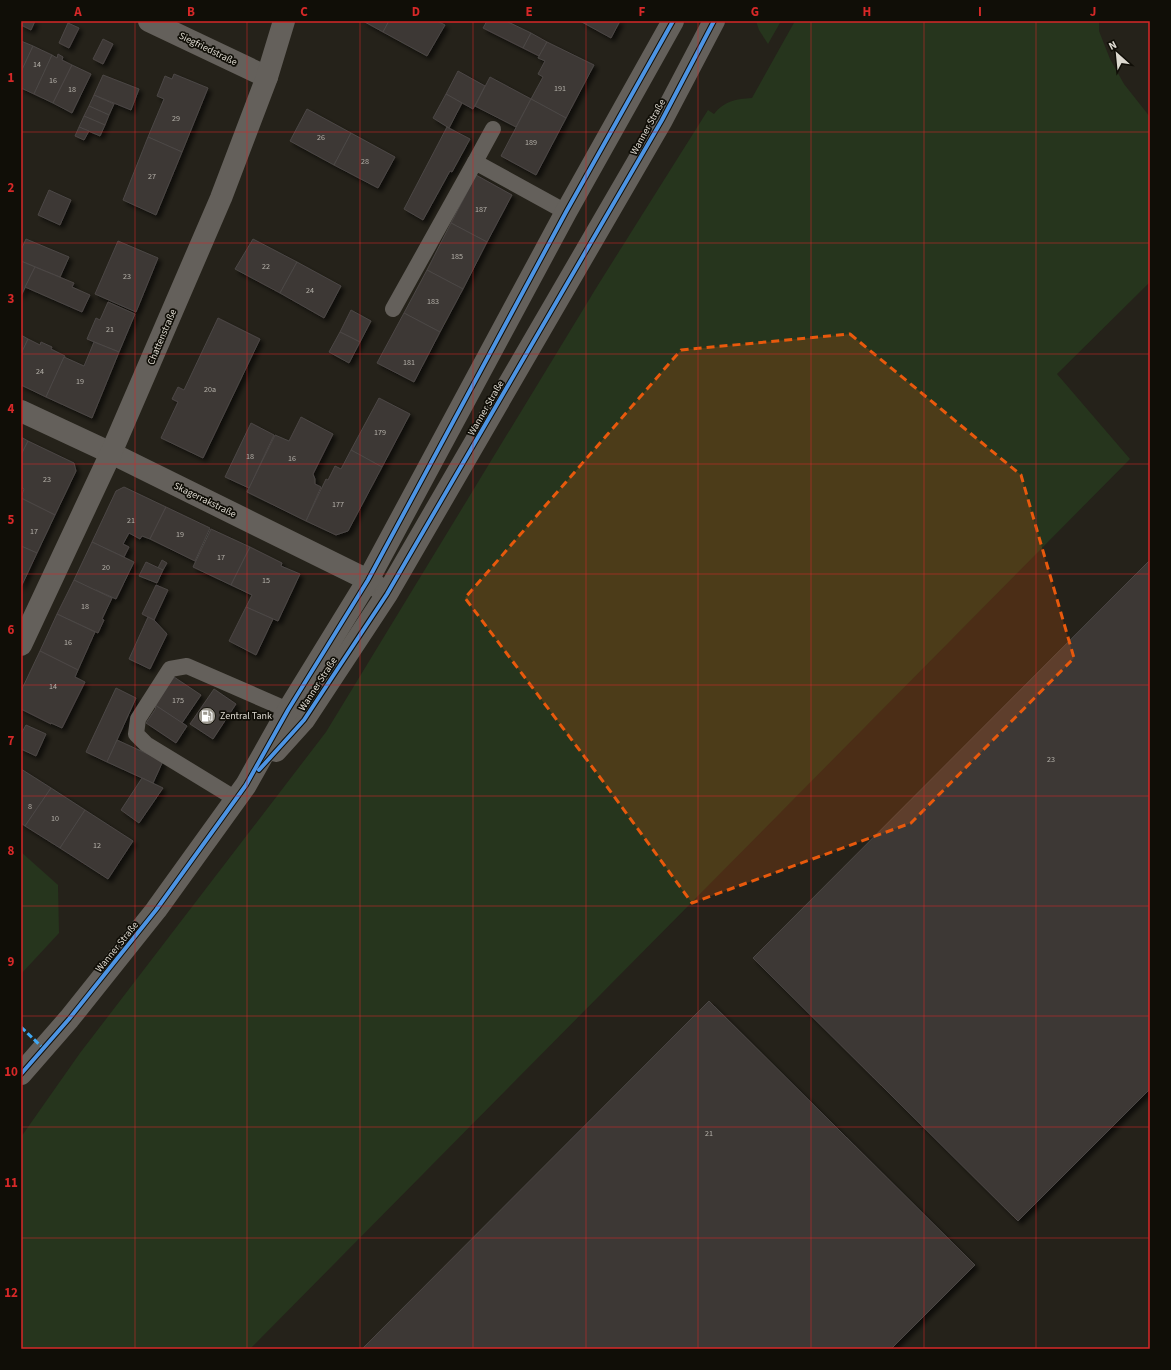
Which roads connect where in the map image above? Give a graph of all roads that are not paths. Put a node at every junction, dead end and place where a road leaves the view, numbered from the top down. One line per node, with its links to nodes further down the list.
1 (150, 21): 5 (street, Siegfriedstraße)
2 (284, 21): 5 (street, Chattenstraße)
3 (673, 21): 8 (street, Wanner Straße)
4 (710, 22): 13 (street, Wanner Straße)
5 (267, 77): 11 (street, Chattenstraße)
6 (493, 129): 7 (lane)
7 (475, 162): 8 (lane); 9 (lane)
8 (566, 212): 12 (street, Wanner Straße)
9 (393, 309)
10 (21, 411): 11 (street, Skagerrakstraße)
11 (111, 454): 12 (street, Skagerrakstraße); 14 (street, Chattenstraße)
12 (368, 580): 13 (street, Skagerrakstraße); 15 (street, Wanner Straße)
13 (387, 594): 15 (street, Wanner Straße)
14 (21, 645)
15 (296, 715): 16 (street, Wanner Straße); 16 (lane)
16 (241, 792): 17 (street, Wanner Straße)
17 (21, 1074)

